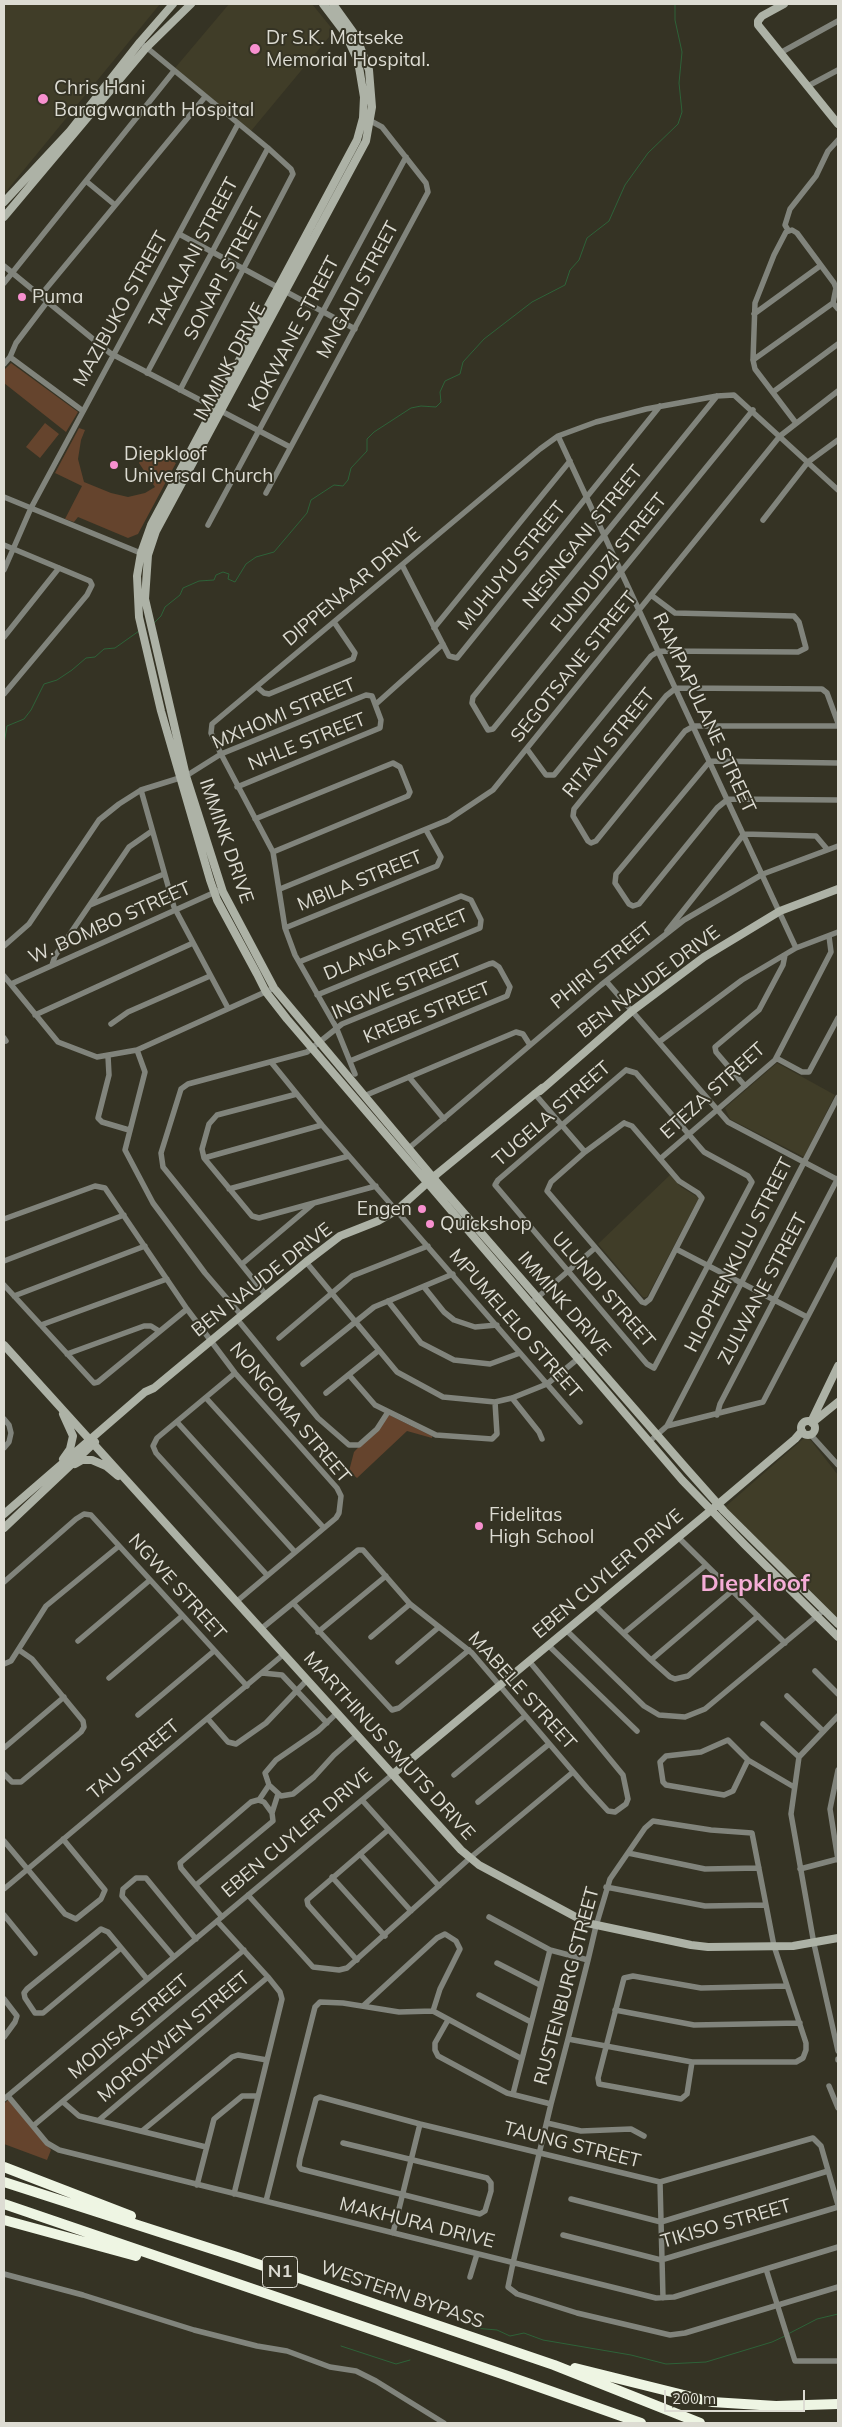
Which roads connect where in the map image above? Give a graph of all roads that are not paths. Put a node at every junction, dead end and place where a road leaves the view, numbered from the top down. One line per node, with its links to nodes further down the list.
1 (173, 4): 7 (main road)
2 (191, 4): 8 (main road)
3 (323, 4): 14 (main road, IMMINK DRIVE)
4 (333, 4): 14 (main road, IMMINK DRIVE)
5 (784, 4): 9 (main road)
6 (838, 21): 9 (street)
7 (140, 42): 8 (street); 21 (main road)
8 (146, 48): 11 (street); 23 (main road)
9 (780, 53): 12 (main road)
10 (838, 70): 12 (street)
11 (174, 71): 13 (street); 20 (street)
12 (808, 86): 15 (main road)
13 (205, 97): 16 (street); 22 (street)
14 (367, 118): 19 (street, MNGADI STREET); 32 (main road, IMMINK DRIVE)
15 (837, 121)
16 (238, 124): 18 (street); 25 (street, MAZIBUKO STREET)
17 (838, 140): 24 (street)
18 (268, 148): 26 (street, TAKALANI STREET); 29 (street, SONAPI STREET)
19 (406, 157): 37 (street, KOKWANE STREET); 39 (street, MNGADI STREET)
20 (86, 181): 22 (street); 30 (street)
21 (4, 202)
22 (115, 205): 33 (street)
23 (4, 217)
24 (788, 230): 28 (street); 38 (street)
25 (180, 234): 26 (street); 41 (street, MAZIBUKO STREET)
26 (211, 252): 29 (street); 45 (street, TAKALANI STREET)
27 (4, 266): 30 (street)
28 (820, 266): 35 (street); 38 (street)
29 (244, 269): 32 (street); 46 (street, SONAPI STREET)
30 (12, 273): 31 (street); 33 (street)
31 (4, 283)
32 (283, 290): 37 (street); 51 (main road, IMMINK DRIVE)
33 (40, 296): 34 (street)
34 (48, 302): 41 (street); 42 (street)
35 (833, 303): 36 (street); 43 (street)
36 (838, 309)
37 (323, 312): 39 (street); 55 (street, KOKWANE STREET)
38 (754, 314): 43 (street)
39 (355, 329): 59 (street, MNGADI STREET)
40 (838, 344): 48 (street)
41 (114, 355): 45 (street); 53 (street, MAZIBUKO STREET)
42 (10, 357): 44 (street); 53 (street)
43 (753, 360): 48 (street)
44 (4, 364)
45 (147, 373): 46 (street)
46 (180, 390): 51 (street)
47 (838, 391): 54 (street, SEGOTSANE STREET)
48 (773, 392): 54 (street)
49 (717, 396): 50 (street, DIPPENAAR DRIVE); 52 (street, DIPPENAAR DRIVE); 69 (street, NESINGANI STREET)
50 (660, 406): 56 (street, DIPPENAAR DRIVE); 65 (street, MUHUYU STREET)
51 (218, 410): 55 (street); 72 (main road, IMMINK DRIVE)
52 (753, 410): 57 (street, DIPPENAAR DRIVE); 76 (street, FUNDUDZI STREET)
53 (83, 411): 66 (street, MAZIBUKO STREET)
54 (796, 423): 57 (street, SEGOTSANE STREET)
55 (258, 432): 59 (street); 68 (street, KOKWANE STREET)
56 (558, 436): 60 (street, RAMPAPULANE STREET); 73 (street, DIPPENAAR DRIVE)
57 (780, 436): 61 (street, DIPPENAAR DRIVE); 77 (street, SEGOTSANE STREET)
58 (838, 440): 61 (street)
59 (290, 447): 63 (street, MNGADI STREET)
60 (570, 461): 65 (street, RAMPAPULANE STREET); 80 (street)
61 (808, 462): 62 (street, DIPPENAAR DRIVE); 67 (street)
62 (837, 487)
63 (266, 493)
64 (4, 497): 66 (street)
65 (587, 498): 69 (street, RAMPAPULANE STREET); 82 (street, MUHUYU STREET)
66 (31, 508): 71 (street, MAZIBUKO STREET); 72 (street)
67 (763, 520)
68 (208, 525)
69 (604, 535): 76 (street, RAMPAPULANE STREET); 91 (street, NESINGANI STREET)
70 (4, 545): 71 (street)
71 (13, 549): 74 (street); 75 (street, MAZIBUKO STREET)
72 (144, 554): 96 (main road, IMMINK DRIVE); 96 (main road, IMMINK DRIVE)
73 (402, 565): 79 (street, DIPPENAAR DRIVE); 80 (street, MUHUYU STREET)
74 (59, 568): 81 (street); 86 (street)
75 (4, 570)
76 (622, 572): 78 (street, RAMPAPULANE STREET); 91 (street, FUNDUDZI STREET)
77 (651, 595): 78 (street, SEGOTSANE STREET); 83 (street)
78 (640, 610): 83 (street, RAMPAPULANE STREET); 92 (street, SEGOTSANE STREET)
79 (334, 622): 84 (street, DIPPENAAR DRIVE); 84 (street)
80 (434, 628): 82 (street, MUHUYU STREET)
81 (4, 637)
82 (443, 644): 87 (street)
83 (659, 651): 85 (street, RAMPAPULANE STREET); 92 (street)
84 (257, 686): 93 (street, DIPPENAAR DRIVE)
85 (676, 688): 89 (street, RITAVI STREET); 90 (street, RAMPAPULANE STREET); 90 (street, RITAVI STREET)
86 (4, 694)
87 (376, 704): 88 (street, MXHOMI STREET); 93 (street, MXHOMI STREET)
88 (381, 720): 97 (street, NHLE STREET)
89 (838, 725): 90 (street)
90 (694, 726): 94 (street, RAMPAPULANE STREET)
91 (486, 729)
92 (527, 750): 102 (street, SEGOTSANE STREET)
93 (221, 754): 96 (street, MXHOMI STREET); 97 (street, DIPPENAAR DRIVE)
94 (710, 761): 95 (street); 99 (street, RAMPAPULANE STREET); 99 (street)
95 (838, 763)
96 (183, 777): 98 (street, MXHOMI STREET); 110 (main road, IMMINK DRIVE); 113 (main road, IMMINK DRIVE)
97 (237, 787): 101 (street, DIPPENAAR DRIVE)
98 (141, 790): 103 (street); 122 (street, MXHOMI STREET)
99 (728, 799): 100 (street); 104 (street, RAMPAPULANE STREET)
100 (838, 800)
101 (255, 820): 107 (street, DIPPENAAR DRIVE); 107 (street)
102 (426, 830): 111 (street, SEGOTSANE STREET); 117 (street, MBILA STREET)
103 (152, 831): 108 (street); 114 (street)
104 (744, 834): 106 (street); 109 (street, RAMPAPULANE STREET); 119 (street)
105 (838, 846): 106 (street, PHIRI STREET)
106 (827, 849): 109 (street, PHIRI STREET)
107 (273, 852): 111 (street, DIPPENAAR DRIVE)
108 (164, 874): 114 (street); 115 (street)
109 (763, 874): 116 (street, RAMPAPULANE STREET); 119 (street, PHIRI STREET)
110 (222, 889): 113 (street, W. BOMBO STREET); 132 (main road, IMMINK DRIVE)
111 (280, 889): 117 (street, DIPPENAAR DRIVE)
112 (838, 889): 116 (main road, BEN NAUDE DRIVE)
113 (214, 892): 115 (street, W. BOMBO STREET); 132 (main road, IMMINK DRIVE)
114 (89, 906): 126 (street)
115 (175, 910): 121 (street); 126 (street, W. BOMBO STREET)
116 (780, 911): 123 (street, RAMPAPULANE STREET); 135 (main road, BEN NAUDE DRIVE)
117 (285, 928): 125 (street, DIPPENAAR DRIVE)
118 (838, 932): 120 (street)
119 (666, 933): 129 (street, PHIRI STREET)
120 (829, 936): 123 (street); 145 (street, ETEZA STREET)
121 (193, 943): 128 (street); 136 (street)
122 (4, 946)
123 (796, 948): 124 (street)
124 (785, 955): 140 (street); 150 (street)
125 (299, 962): 133 (street, DIPPENAAR DRIVE); 133 (street, DLANGA STREET)
126 (52, 965): 130 (street, W. BOMBO STREET)
127 (4, 976): 130 (street)
128 (210, 976): 134 (street); 138 (street)
129 (606, 981): 135 (street); 142 (street, PHIRI STREET)
130 (11, 984): 136 (street)
131 (510, 987): 139 (street, INGWE STREET); 146 (street, KREBE STREET)
132 (270, 990): 134 (street); 141 (main road, IMMINK DRIVE)
133 (318, 995): 139 (street, DIPPENAAR DRIVE)
134 (228, 1008): 143 (street)
135 (632, 1011): 140 (street); 152 (main road, BEN NAUDE DRIVE)
136 (35, 1015): 144 (street)
137 (838, 1018): 145 (street)
138 (111, 1024)
139 (336, 1027): 141 (street, INGWE STREET); 146 (street, DIPPENAAR DRIVE)
140 (659, 1042): 155 (street)
141 (315, 1045): 147 (street, INGWE STREET); 153 (main road, IMMINK DRIVE); 169 (main road, IMMINK DRIVE)
142 (530, 1045): 149 (street); 156 (street, PHIRI STREET)
143 (137, 1050): 144 (street); 159 (street)
144 (108, 1056): 159 (street)
145 (776, 1058): 150 (street, ETEZA STREET)
146 (350, 1061): 148 (street, DIPPENAAR DRIVE)
147 (271, 1062): 151 (street, MPUMELELO STREET); 183 (street, INGWE STREET)
148 (355, 1074)
149 (409, 1077): 153 (street); 156 (street)
150 (745, 1086): 155 (street, ETEZA STREET)
151 (297, 1094): 157 (street, MPUMELELO STREET); 164 (street)
152 (536, 1094): 158 (street); 169 (main road, BEN NAUDE DRIVE)
153 (364, 1096): 161 (main road, IMMINK DRIVE)
154 (838, 1097): 166 (street, HLOPHENKULU STREET)
155 (718, 1110): 160 (street, ETEZA STREET); 166 (street)
156 (444, 1119): 161 (street, PHIRI STREET)
157 (322, 1125): 163 (street, MPUMELELO STREET); 164 (street)
158 (561, 1125): 160 (street, TUGELA STREET); 162 (street); 168 (street, TUGELA STREET)
159 (129, 1130): 198 (street)
160 (688, 1135): 165 (street, ETEZA STREET); 184 (street)
161 (409, 1148): 169 (main road, IMMINK DRIVE)
162 (584, 1152): 165 (street); 178 (street)
163 (350, 1156): 170 (street, MPUMELELO STREET); 171 (street)
164 (204, 1158): 171 (street)
165 (660, 1159): 179 (street)
166 (804, 1162): 167 (street); 188 (street, HLOPHENKULU STREET)
167 (838, 1179): 195 (street, ZULWANE STREET)
168 (498, 1180): 185 (street, ULUNDI STREET)
169 (432, 1181): 173 (main road, BEN NAUDE DRIVE); 194 (main road, IMMINK DRIVE)
170 (376, 1186): 172 (street); 173 (street, MPUMELELO STREET)
171 (229, 1189): 172 (street)
172 (313, 1204): 183 (street)
173 (397, 1210): 177 (street, MPUMELELO STREET); 182 (main road, BEN NAUDE DRIVE)
174 (124, 1215): 175 (street, NONGOMA STREET); 176 (street, NONGOMA STREET); 181 (street)
175 (4, 1220)
176 (145, 1246): 187 (street, NONGOMA STREET); 193 (street)
177 (428, 1246): 186 (street, MPUMELELO STREET); 191 (street)
178 (595, 1248): 179 (street); 185 (street)
179 (676, 1250): 184 (street)
180 (838, 1259): 199 (street)
181 (4, 1261)
182 (306, 1262): 191 (street); 192 (main road, BEN NAUDE DRIVE)
183 (242, 1264): 192 (street, INGWE STREET)
184 (708, 1266): 185 (street, ULUNDI STREET); 188 (street)
185 (567, 1272): 194 (street)
186 (453, 1274): 190 (street); 201 (street, MPUMELELO STREET)
187 (167, 1279): 197 (street, NONGOMA STREET); 202 (street)
188 (741, 1283): 195 (street); 229 (street, HLOPHENKULU STREET)
189 (4, 1285): 193 (street)
190 (424, 1287): 196 (street); 201 (street)
191 (331, 1294): 200 (street); 204 (street)
192 (266, 1295): 198 (main road, BEN NAUDE DRIVE)
193 (14, 1296): 202 (street)
194 (535, 1300): 210 (main road, IMMINK DRIVE)
195 (774, 1300): 199 (street); 225 (street, ZULWANE STREET)
196 (388, 1301): 200 (street); 208 (street)
197 (187, 1309): 203 (street); 205 (street, NONGOMA STREET)
198 (239, 1318): 205 (main road, BEN NAUDE DRIVE); 222 (street)
199 (807, 1318): 225 (street)
200 (355, 1322): 207 (street); 211 (street)
201 (496, 1325): 208 (street, MPUMELELO STREET)
202 (41, 1326): 209 (street)
203 (159, 1331): 209 (street); 209 (street)
204 (279, 1338)
205 (212, 1340): 214 (street, NONGOMA STREET); 234 (main road, BEN NAUDE DRIVE)
206 (4, 1344): 213 (main road, MARTHINUS SMUTS DRIVE)
207 (378, 1351): 215 (street); 220 (street)
208 (520, 1353): 216 (street, MPUMELELO STREET)
209 (67, 1354)
210 (582, 1355): 216 (street); 231 (main road, IMMINK DRIVE); 233 (main road, IMMINK DRIVE)
211 (303, 1364)
212 (838, 1366): 223 (main road, EBEN CUYLER DRIVE)
213 (24, 1367): 224 (main road, MARTHINUS SMUTS DRIVE); 234 (main road, MARTHINUS SMUTS DRIVE)
214 (235, 1373): 218 (street); 244 (street, NONGOMA STREET)
215 (349, 1375): 217 (street); 222 (street)
216 (547, 1384): 219 (street); 228 (street, MPUMELELO STREET)
217 (326, 1394)
218 (206, 1398): 227 (street); 244 (street)
219 (512, 1398): 220 (street); 232 (street)
220 (495, 1402): 222 (street)
221 (838, 1402): 223 (main road, EBEN CUYLER DRIVE)
222 (388, 1412)
223 (819, 1413): 230 (main road, EBEN CUYLER DRIVE)
224 (63, 1414): 234 (main road, MARTHINUS SMUTS DRIVE); 237 (main road)
225 (717, 1415): 229 (street)
226 (4, 1419): 235 (street)
227 (177, 1422): 247 (street); 249 (street)
228 (580, 1422)
229 (667, 1426): 231 (street)
230 (809, 1428): 236 (street); 239 (main road, EBEN CUYLER DRIVE)
231 (657, 1435): 233 (street); 239 (main road, IMMINK DRIVE)
232 (542, 1439)
233 (650, 1441): 240 (main road, IMMINK DRIVE)
234 (91, 1442): 237 (main road, BEN NAUDE DRIVE); 238 (main road); 242 (main road, MARTHINUS SMUTS DRIVE)
235 (4, 1448)
236 (838, 1465)
237 (57, 1473): 238 (main road); 241 (main road, BEN NAUDE DRIVE); 243 (main road, BEN NAUDE DRIVE)
238 (118, 1476): 242 (main road)
239 (718, 1504): 240 (main road, EBEN CUYLER DRIVE); 258 (main road, IMMINK DRIVE)
240 (710, 1510): 245 (main road, EBEN CUYLER DRIVE); 261 (main road, IMMINK DRIVE)
241 (4, 1514)
242 (159, 1516): 254 (main road, MARTHINUS SMUTS DRIVE)
243 (4, 1528)
244 (324, 1528): 247 (street, NONGOMA STREET)
245 (678, 1537): 248 (street); 257 (main road, EBEN CUYLER DRIVE)
246 (119, 1546): 251 (street, NGWE STREET); 252 (street, NGWE STREET); 273 (street)
247 (295, 1552): 249 (street, NONGOMA STREET)
248 (706, 1565): 253 (street); 267 (street)
249 (267, 1575): 254 (street, NONGOMA STREET)
250 (386, 1576): 255 (street, MABELE STREET); 256 (street, MABELE STREET); 266 (street)
251 (150, 1580): 259 (street, NGWE STREET); 270 (street)
252 (4, 1582)
253 (732, 1591): 260 (street); 277 (street)
254 (236, 1602): 264 (main road, MARTHINUS SMUTS DRIVE)
255 (294, 1604): 264 (street); 266 (street)
256 (410, 1604): 263 (street, MABELE STREET); 268 (street)
257 (595, 1606): 265 (main road, EBEN CUYLER DRIVE); 267 (street)
258 (824, 1610): 261 (street); 262 (main road, IMMINK DRIVE)
259 (182, 1616): 274 (street, NGWE STREET); 283 (street)
260 (758, 1616): 271 (street); 277 (street)
261 (818, 1617): 269 (main road, IMMINK DRIVE); 271 (street)
262 (838, 1624)
263 (439, 1627): 275 (street, MABELE STREET); 279 (street)
264 (261, 1630): 276 (main road, MARTHINUS SMUTS DRIVE)
265 (566, 1630): 271 (street); 272 (main road, EBEN CUYLER DRIVE)
266 (318, 1632): 275 (street)
267 (624, 1634): 277 (street)
268 (371, 1637)
269 (838, 1637)
270 (78, 1641)
271 (786, 1643)
272 (548, 1645): 278 (main road, EBEN CUYLER DRIVE); 298 (street)
273 (19, 1650): 280 (street); 290 (street)
274 (214, 1650): 286 (street, NGWE STREET); 292 (street)
275 (469, 1650): 285 (street, MABELE STREET)
276 (284, 1654): 282 (street, TAU STREET); 284 (main road, MARTHINUS SMUTS DRIVE)
277 (651, 1660)
278 (529, 1661): 285 (main road, EBEN CUYLER DRIVE); 306 (street, MABELE STREET)
279 (398, 1662)
280 (4, 1664)
281 (815, 1671): 288 (street)
282 (262, 1673): 286 (street, TAU STREET); 287 (street)
283 (109, 1678)
284 (307, 1680): 287 (street); 291 (main road, MARTHINUS SMUTS DRIVE)
285 (500, 1685): 293 (street, MABELE STREET); 308 (main road, EBEN CUYLER DRIVE)
286 (247, 1686): 295 (street, TAU STREET)
287 (297, 1690): 295 (street); 296 (street)
288 (838, 1694)
289 (787, 1696): 299 (street)
290 (64, 1697): 302 (street); 307 (street)
291 (337, 1713): 296 (street); 300 (main road, MARTHINUS SMUTS DRIVE)
292 (138, 1715)
293 (524, 1716): 301 (street, MABELE STREET); 309 (street)
294 (838, 1716): 299 (street)
295 (208, 1719): 319 (street, TAU STREET)
296 (327, 1723): 310 (street)
297 (763, 1724): 303 (street)
298 (637, 1731)
299 (823, 1731): 303 (street)
300 (357, 1735): 308 (main road, MARTHINUS SMUTS DRIVE); 312 (street)
301 (549, 1744): 306 (street, MABELE STREET); 315 (street)
302 (4, 1748)
303 (800, 1757): 311 (street)
304 (748, 1760): 304 (street); 311 (street)
305 (838, 1770): 317 (street)
306 (573, 1772): 323 (street)
307 (4, 1774)
308 (393, 1774): 314 (street, EBEN CUYLER DRIVE); 323 (main road, MARTHINUS SMUTS DRIVE)
309 (454, 1775)
310 (269, 1785): 312 (street); 313 (street)
311 (794, 1787): 327 (street)
312 (278, 1794): 316 (street)
313 (259, 1800): 316 (street); 329 (street)
314 (362, 1800): 318 (street); 333 (street, EBEN CUYLER DRIVE)
315 (478, 1802)
316 (272, 1813): 329 (street)
317 (835, 1822): 324 (street)
318 (388, 1830): 321 (street); 330 (street)
319 (63, 1839): 326 (street, TAU STREET); 326 (street)
320 (4, 1841): 326 (street)
321 (360, 1854): 328 (street); 335 (street)
322 (628, 1854): 325 (street); 325 (street, RUSTENBURG STREET); 331 (street, RUSTENBURG STREET)
323 (470, 1858): 330 (street); 339 (main road, MARTHINUS SMUTS DRIVE)
324 (838, 1859): 327 (street)
325 (759, 1868): 334 (street, RUSTENBURG STREET)
326 (27, 1869): 332 (street, TAU STREET)
327 (800, 1869): 343 (street)
328 (332, 1877): 340 (street); 350 (street)
329 (196, 1886): 338 (street)
330 (440, 1886): 335 (street)
331 (606, 1887): 334 (street); 339 (street, RUSTENBURG STREET)
332 (4, 1889)
333 (248, 1895): 338 (street, EBEN CUYLER DRIVE); 350 (street)
334 (766, 1905): 344 (street, RUSTENBURG STREET)
335 (412, 1911): 340 (street)
336 (4, 1915): 348 (street)
337 (489, 1917): 347 (street)
338 (220, 1919): 342 (street, EBEN CUYLER DRIVE); 346 (street)
339 (596, 1926): 344 (main road, MARTHINUS SMUTS DRIVE); 351 (street, RUSTENBURG STREET)
340 (385, 1936): 350 (street)
341 (838, 1938): 343 (main road, MARTHINUS SMUTS DRIVE)
342 (196, 1939): 349 (street, EBEN CUYLER DRIVE); 349 (street)
343 (814, 1944): 344 (main road, MARTHINUS SMUTS DRIVE); 368 (street)
344 (774, 1946): 356 (street, RUSTENBURG STREET)
345 (121, 1948): 345 (street); 354 (street)
346 (244, 1950): 353 (street); 376 (street, MODISA STREET)
347 (550, 1950): 351 (street); 355 (street)
348 (35, 1953)
349 (174, 1957): 354 (street, EBEN CUYLER DRIVE)
350 (357, 1960)
351 (588, 1960): 366 (street, RUSTENBURG STREET)
352 (496, 1963): 355 (street)
353 (268, 1976): 370 (street); 379 (street, MOROKWEN STREET)
354 (147, 1979): 375 (street, EBEN CUYLER DRIVE)
355 (540, 1985): 363 (street)
356 (787, 1986): 360 (street); 364 (street, RUSTENBURG STREET)
357 (479, 1995): 363 (street)
358 (4, 1999): 365 (street)
359 (363, 2006): 361 (street); 361 (street); 397 (street)
360 (615, 2010): 364 (street); 367 (street)
361 (433, 2011): 362 (street)
362 (448, 2020): 369 (street); 373 (street)
363 (531, 2022): 369 (street)
364 (800, 2023): 371 (street, RUSTENBURG STREET)
365 (4, 2037)
366 (568, 2038): 367 (street); 377 (street, RUSTENBURG STREET)
367 (606, 2046): 371 (street); 371 (street)
368 (838, 2051)
369 (522, 2059): 373 (street)
370 (267, 2060): 374 (street); 383 (street)
371 (692, 2062)
372 (829, 2086): 378 (street)
373 (514, 2094): 377 (street)
374 (258, 2096): 386 (street); 394 (street)
375 (6, 2097): 382 (street, MAKHURA DRIVE)
376 (63, 2102): 379 (street); 382 (street, MODISA STREET)
377 (551, 2104): 380 (street, RUSTENBURG STREET)
378 (838, 2108)
379 (99, 2120): 383 (street)
380 (547, 2123): 384 (street); 387 (street, RUSTENBURG STREET)
381 (420, 2124): 387 (street, TAUNG STREET); 388 (street); 395 (street, TAUNG STREET)
382 (34, 2126): 393 (street, MAKHURA DRIVE)
383 (142, 2131): 386 (street)
384 (644, 2136)
385 (343, 2143): 388 (street)
386 (206, 2147): 393 (street)
387 (540, 2152): 392 (street, TAUNG STREET); 408 (street, RUSTENBURG STREET)
388 (411, 2159): 395 (street); 395 (street)
389 (4, 2167): 406 (highway)
390 (828, 2171): 392 (street, TAUNG STREET); 399 (street); 400 (street)
391 (4, 2182): 406 (highway, WESTERN BYPASS / N1)
392 (660, 2182): 400 (street)
393 (197, 2185): 394 (street, MAKHURA DRIVE)
394 (234, 2194): 397 (street, MAKHURA DRIVE)
395 (402, 2195): 402 (street)
396 (571, 2199): 400 (street)
397 (266, 2202): 402 (street, MAKHURA DRIVE)
398 (4, 2204): 412 (highway, N1)
399 (838, 2206): 407 (street, TIKISO STREET)
400 (661, 2222): 407 (street)
401 (7, 2223): 412 (highway)
402 (393, 2233): 405 (street, MAKHURA DRIVE)
403 (563, 2235): 407 (street, TIKISO STREET)
404 (838, 2248): 409 (street, MAKHURA DRIVE)
405 (476, 2254): 408 (street, MAKHURA DRIVE); 411 (street)
406 (237, 2257): 417 (highway, WESTERN BYPASS / N1)
407 (661, 2260): 414 (street)
408 (513, 2263): 414 (street, MAKHURA DRIVE); 415 (street, RUSTENBURG STREET)
409 (766, 2269): 414 (street, MAKHURA DRIVE); 415 (street)
410 (4, 2274): 419 (street)
411 (470, 2277)
412 (224, 2280): 420 (highway, N1)
413 (838, 2287): 415 (street)
414 (663, 2298)
415 (779, 2305): 416 (street)
416 (838, 2361)
417 (554, 2365): 418 (highway); 421 (highway, WESTERN BYPASS / N1)
418 (838, 2404)
419 (444, 2423)
420 (641, 2423)
421 (700, 2423)

